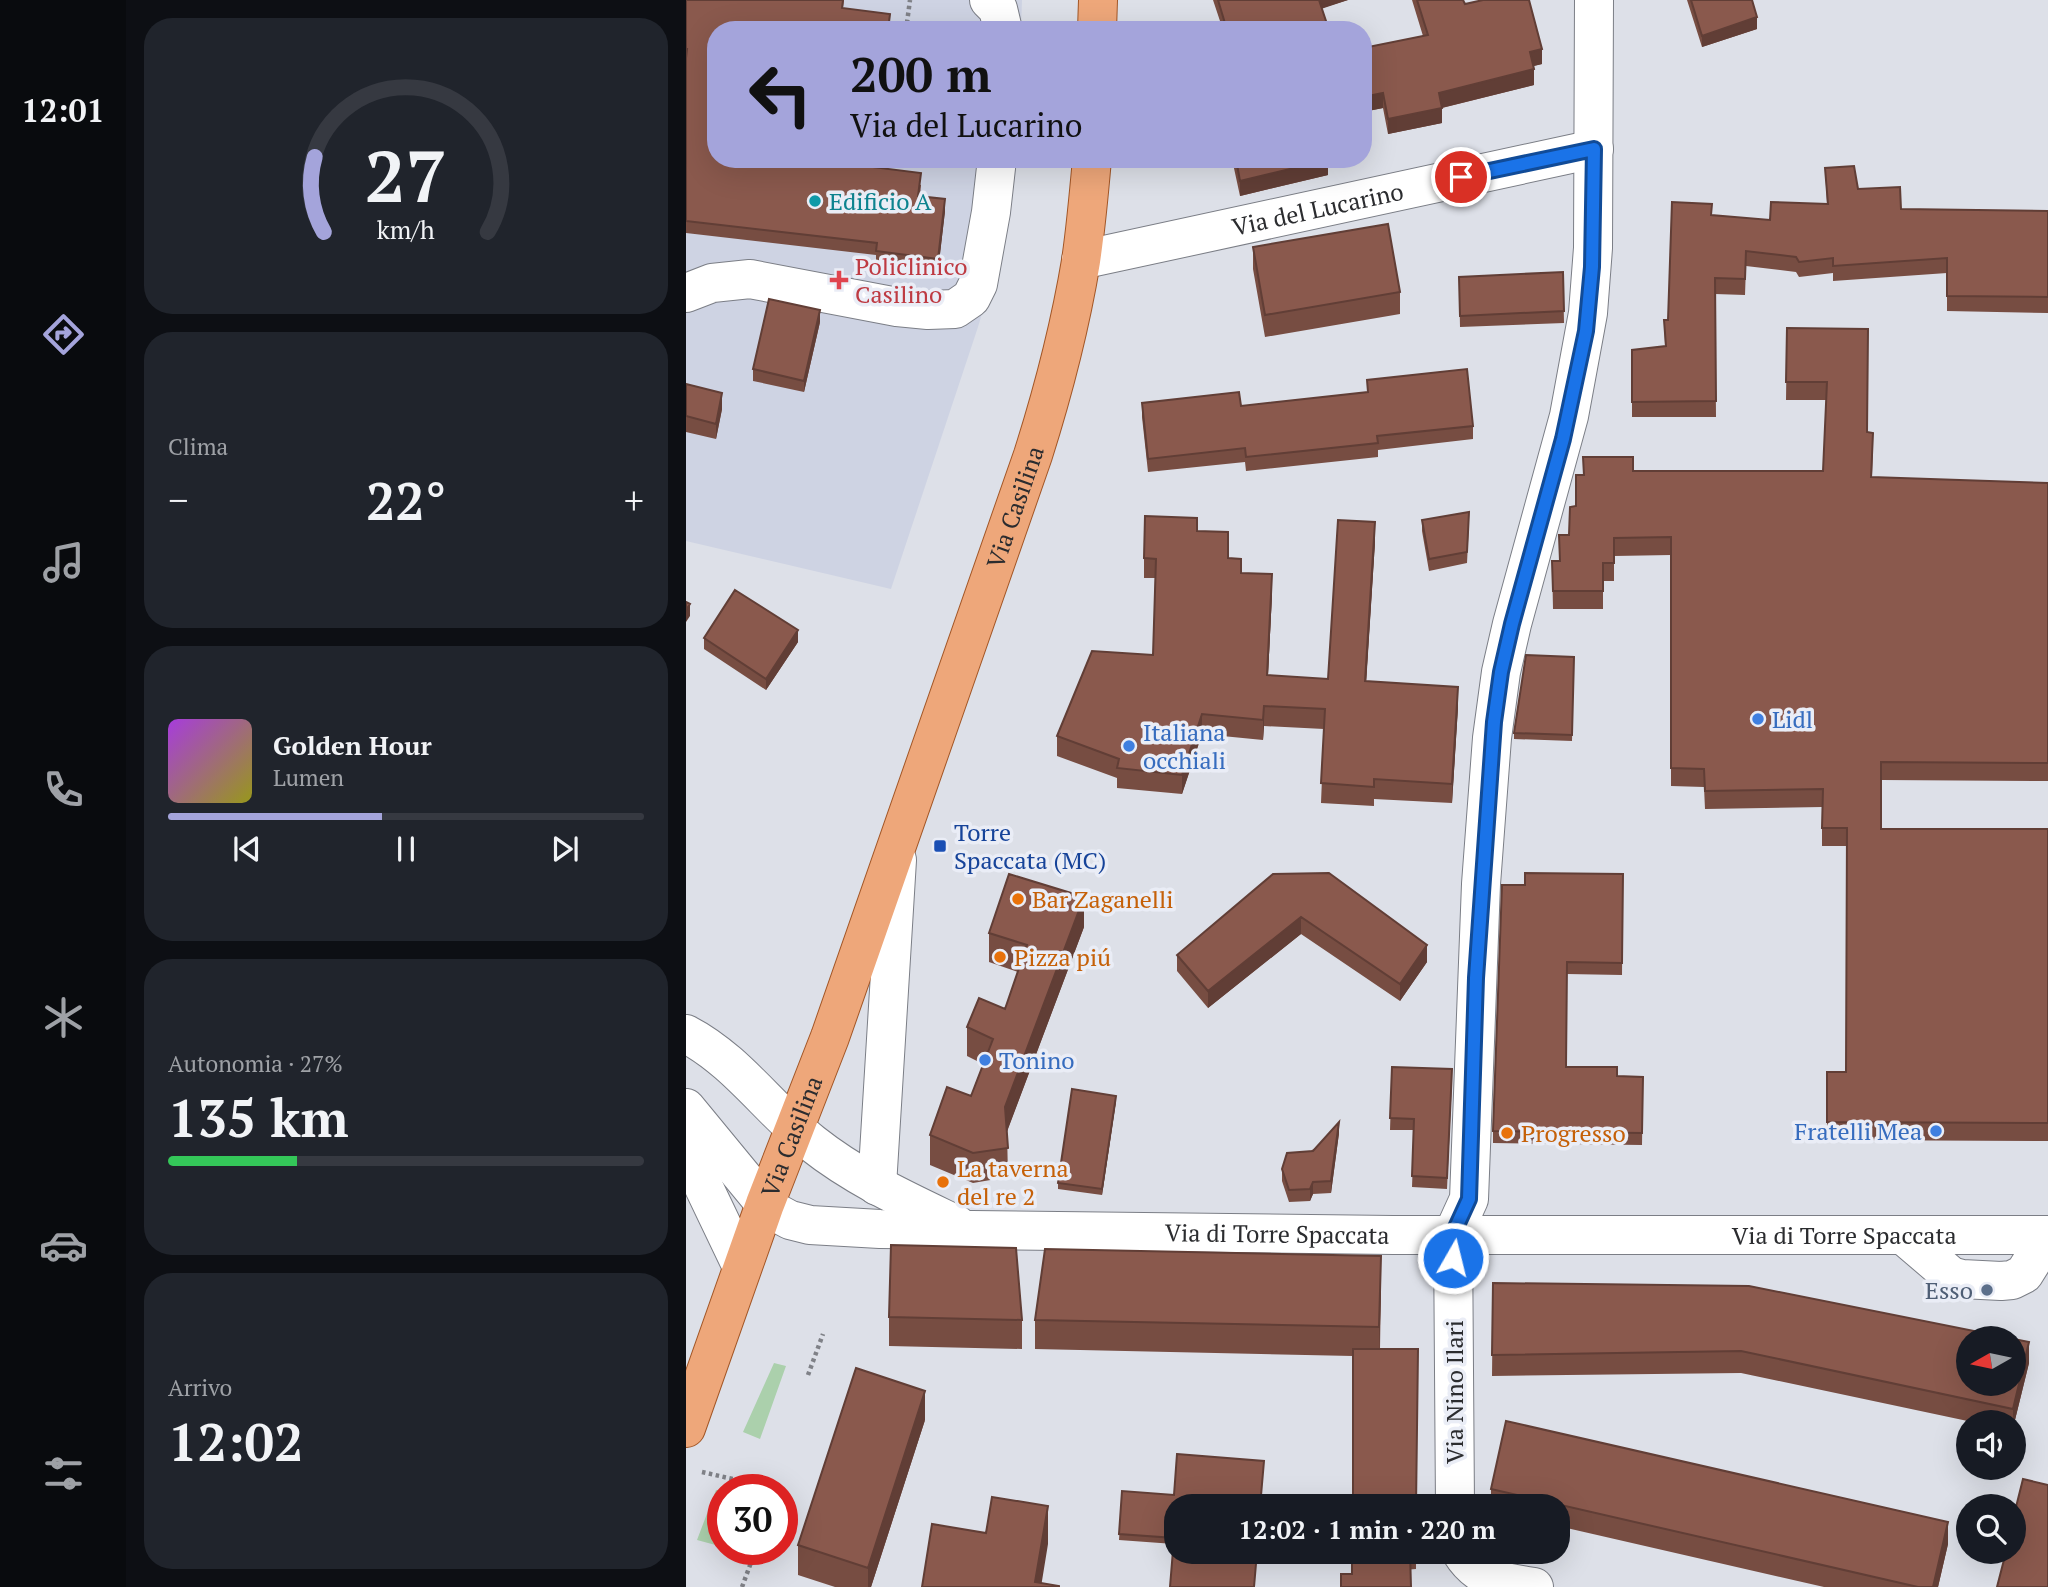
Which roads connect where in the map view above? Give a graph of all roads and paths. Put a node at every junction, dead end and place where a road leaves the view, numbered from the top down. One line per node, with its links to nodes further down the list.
1 (910, 0): 5 (path)
2 (989, 0): 6 (street)
3 (1098, 0): 7 (main road)
4 (1594, 0): 8 (street)
5 (907, 21)
6 (1001, 21)
7 (1097, 21)
8 (1594, 149): 11 (street, Via del Lucarino); 21 (street)
9 (996, 168): 12 (street)
10 (1091, 168): 11 (main road, Via Casilina)
11 (1081, 260): 13 (main road, Via Casilina)
12 (686, 293)
13 (898, 845): 16 (main road, Via Casilina); 18 (street, Via Casilina)
14 (686, 1034): 16 (street)
15 (686, 1108): 19 (street)
16 (794, 1127): 18 (street); 19 (main road, Via Casilina)
17 (686, 1150): 23 (street)
18 (877, 1186): 20 (street)
19 (765, 1204): 20 (street, Via di Torre Spaccata); 23 (main road, Via Casilina)
20 (965, 1229): 21 (street, Via di Torre Spaccata)
21 (1453, 1234): 22 (street, Via di Torre Spaccata); 29 (street, Via Nino Ilari)
22 (2048, 1235)
23 (742, 1267): 26 (main road, Via Casilina)
24 (823, 1334): 25 (path)
25 (808, 1375)
26 (686, 1428)
27 (702, 1472): 28 (path)
28 (711, 1474)
29 (1455, 1494)
30 (1468, 1564): 33 (street)
31 (750, 1565): 32 (path)
32 (742, 1587)
33 (1534, 1587)

